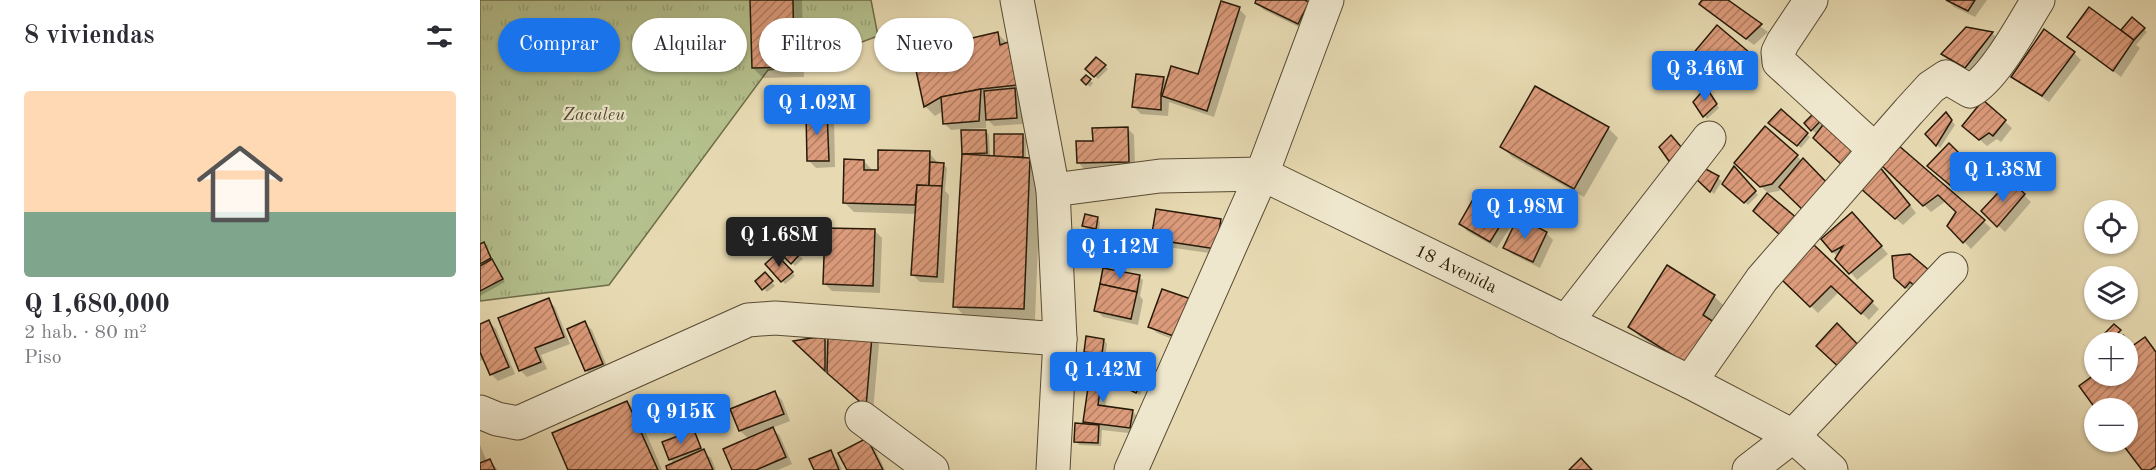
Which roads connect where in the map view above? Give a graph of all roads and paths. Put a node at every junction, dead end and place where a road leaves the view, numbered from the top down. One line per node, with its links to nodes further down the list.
1 (1017, 0): 8 (street)
2 (1328, 0): 7 (street)
3 (1811, 0): 6 (street)
4 (2038, 0): 6 (street)
5 (1708, 138): 10 (street)
6 (1875, 150): 12 (street)
7 (1262, 174): 8 (street, 18 Avenida); 10 (street, 18 Avenida); 18 (street)
8 (1053, 190): 11 (street)
9 (1951, 269): 15 (street)
10 (1566, 322): 12 (street, 18 Avenida)
11 (1060, 339): 13 (street); 17 (street)
12 (1690, 382): 15 (street, 18 Avenida)
13 (480, 412)
14 (862, 418): 16 (street)
15 (1793, 436): 19 (street); 20 (street, 18 Avenida)
16 (932, 470)
17 (1053, 470)
18 (1131, 470)
19 (1749, 470)
20 (1831, 470)

